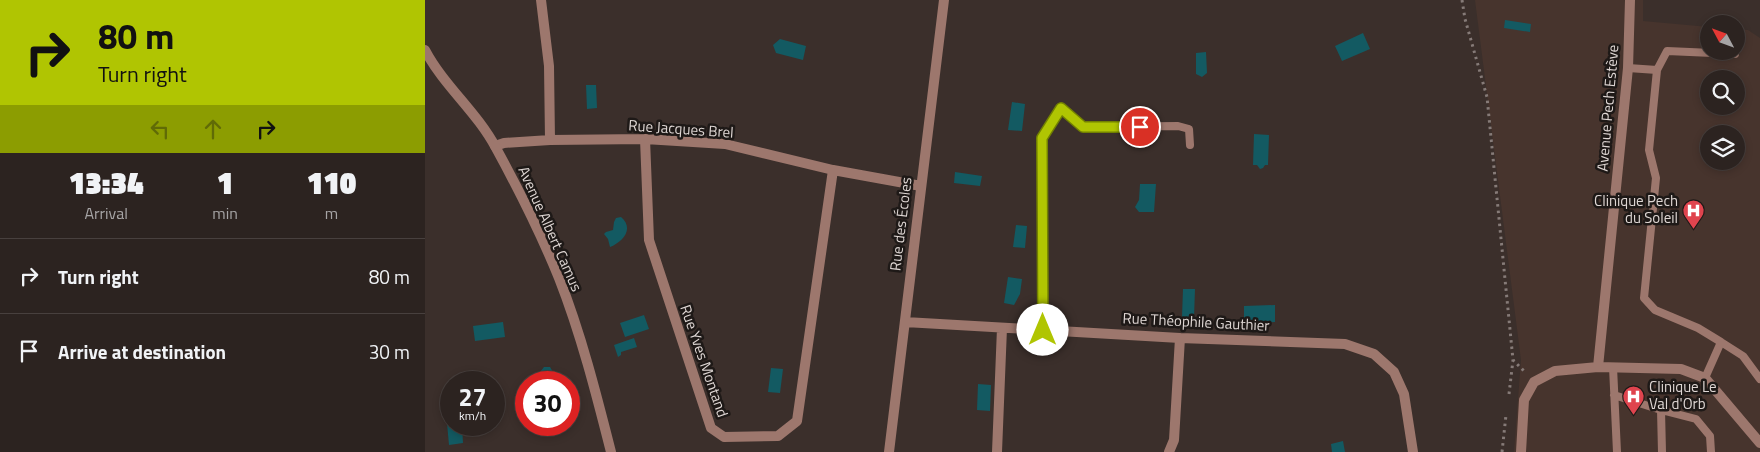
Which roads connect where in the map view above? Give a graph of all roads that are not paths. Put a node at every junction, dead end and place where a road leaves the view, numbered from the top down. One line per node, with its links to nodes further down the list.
1 (541, 0): 11 (street)
2 (944, 0): 15 (street, Rue des Écoles)
3 (1630, 0): 7 (street, Avenue Pech Estève)
4 (425, 50): 6 (street, Avenue Albert Camus)
5 (1700, 52): 8 (lane)
6 (429, 64): 13 (street, Avenue Albert Camus)
7 (1629, 68): 8 (lane); 21 (street, Avenue Pech Estève)
8 (1657, 70): 20 (lane)
9 (1061, 108): 12 (lane); 18 (street)
10 (645, 139): 11 (street, Rue Jacques Brel); 14 (street, Rue Jacques Brel); 14 (street, Rue Yves Montand)
11 (550, 140): 13 (street, Rue Jacques Brel)
12 (1190, 145)
13 (495, 146): 28 (street, Avenue Albert Camus)
14 (833, 170): 15 (street, Rue Jacques Brel)
15 (921, 186): 16 (street, Rue des Écoles)
16 (905, 322): 17 (street, Rue Théophile Gauthier); 29 (street, Rue des Écoles)
17 (1002, 328): 18 (street, Rue Théophile Gauthier); 30 (street)
18 (1043, 330): 19 (street, Rue Théophile Gauthier)
19 (1180, 338): 31 (street); 32 (street, Rue Théophile Gauthier)
20 (1721, 342): 23 (lane); 24 (lane)
21 (1598, 367): 22 (street); 33 (street)
22 (1613, 367): 23 (street); 25 (lane)
23 (1705, 378): 27 (street)
24 (1760, 380)
25 (1614, 395): 26 (lane); 34 (lane)
26 (1661, 410): 35 (lane); 36 (lane)
27 (1760, 443)
28 (611, 452)
29 (889, 452)
30 (997, 452)
31 (1169, 452)
32 (1413, 452)
33 (1521, 452)
34 (1617, 452)
35 (1662, 452)
36 (1711, 452)

